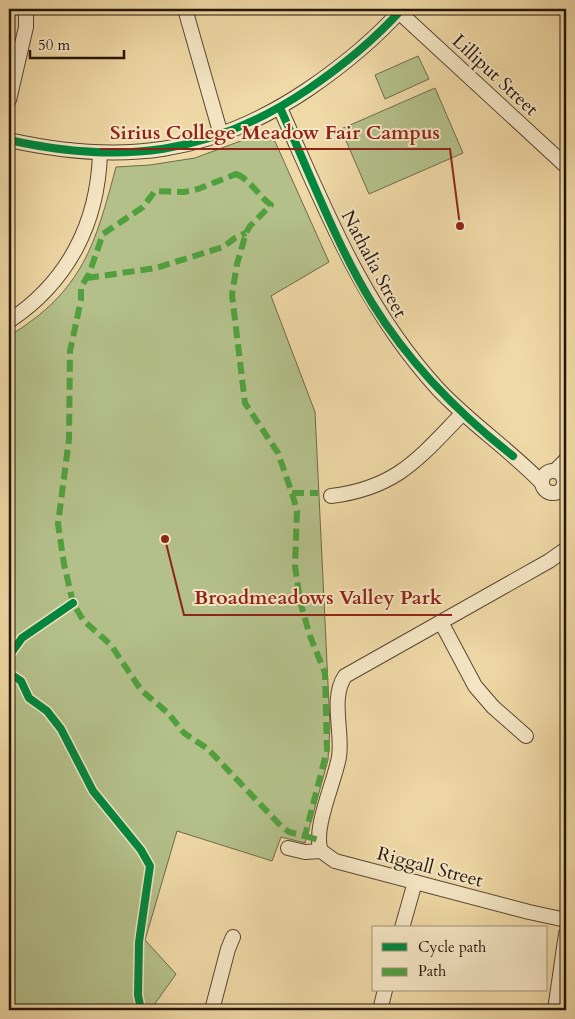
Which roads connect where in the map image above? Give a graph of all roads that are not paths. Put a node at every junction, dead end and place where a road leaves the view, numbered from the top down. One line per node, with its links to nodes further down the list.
1 (26, 9): 4 (street)
2 (185, 9): 6 (street)
3 (400, 10): 5 (street); 9 (street, Lilliput Street)
4 (9, 100)
5 (280, 108): 6 (street); 11 (street, Nathalia Street)
6 (221, 135): 8 (street)
7 (9, 140): 8 (street)
8 (100, 153): 10 (street)
9 (566, 166)
10 (9, 321)
11 (462, 414): 13 (street, Nathalia Street); 14 (street)
12 (566, 460): 13 (street)
13 (559, 481)
14 (331, 496)
15 (566, 549): 16 (street)
16 (440, 622): 17 (street); 19 (street)
17 (526, 736)
18 (288, 848): 19 (street, Riggall Street)
19 (321, 851): 20 (street, Riggall Street)
20 (414, 882): 21 (street, Riggall Street); 22 (street)
21 (566, 920)
22 (403, 926)
23 (566, 934): 28 (street)
24 (233, 937): 26 (street)
25 (385, 992): 27 (street)
26 (212, 1010)
27 (380, 1010)
28 (555, 1010)

